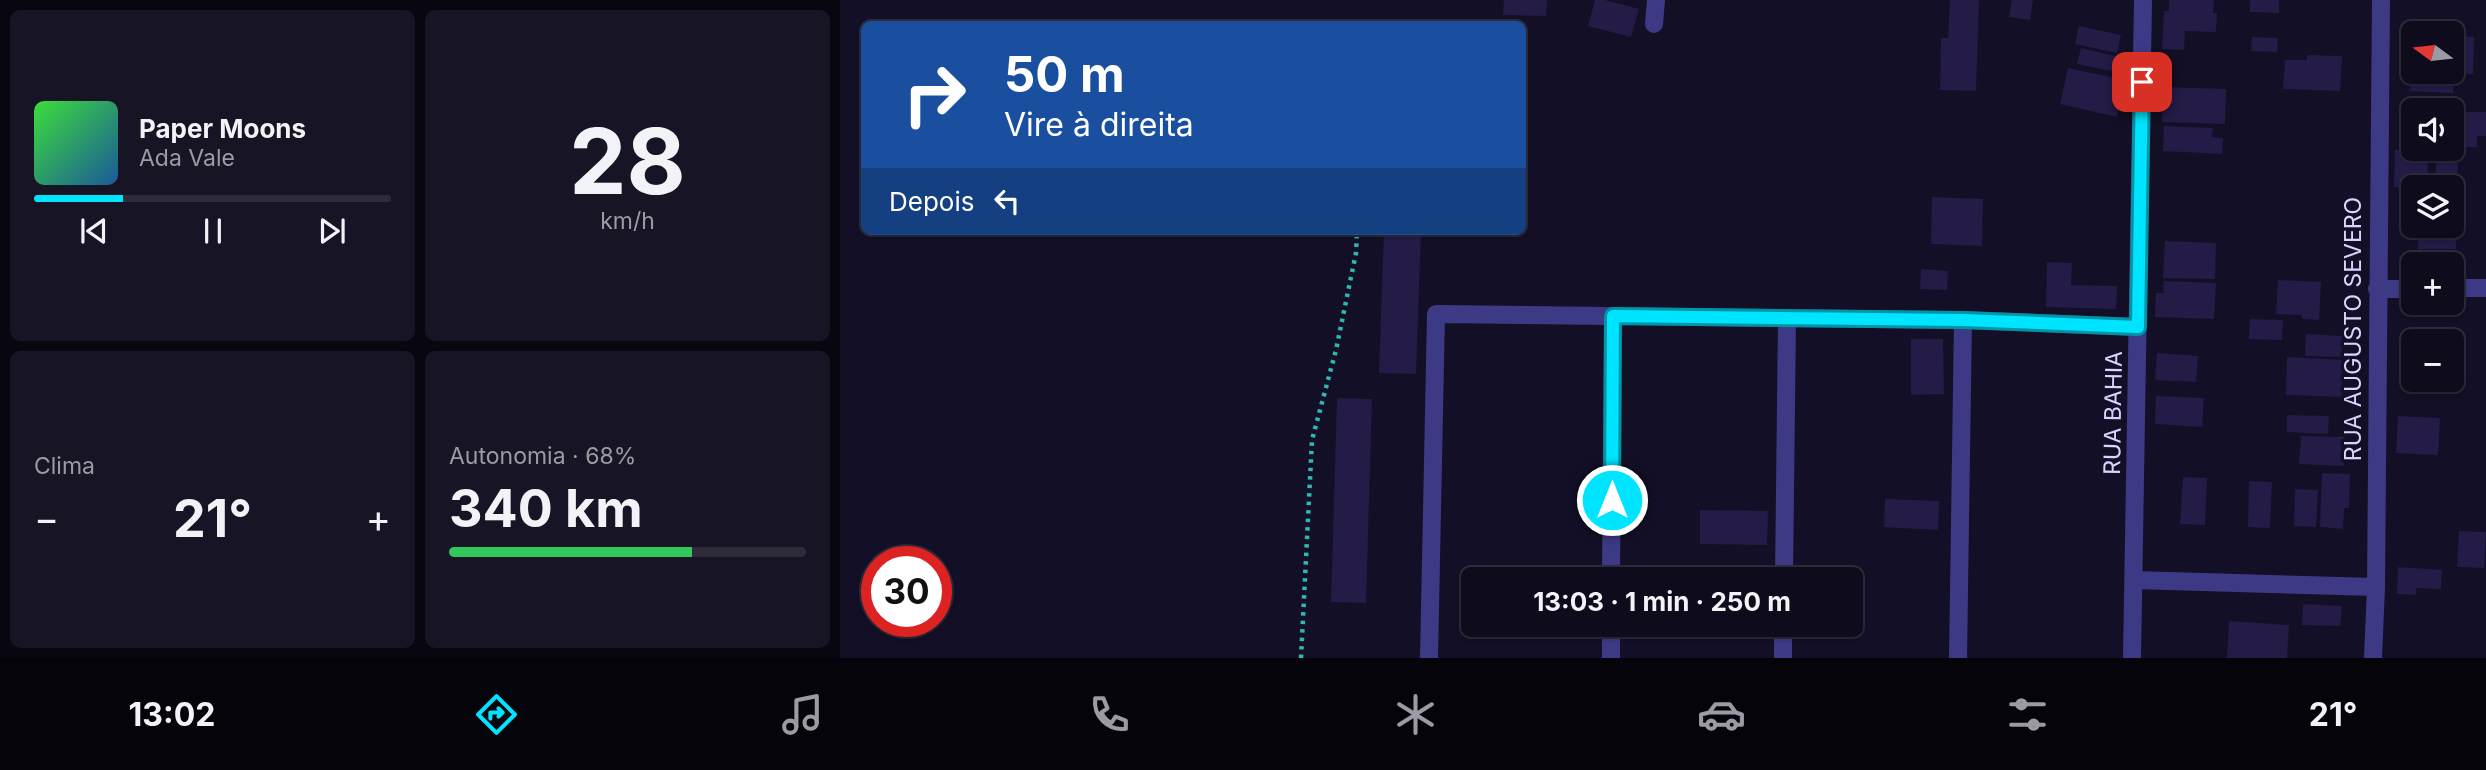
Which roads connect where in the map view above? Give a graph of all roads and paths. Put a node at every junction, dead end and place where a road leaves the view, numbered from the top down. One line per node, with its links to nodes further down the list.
1 (1656, 0): 4 (street)
2 (2143, 0): 13 (street, RUA BAHIA)
3 (2381, 0): 8 (street, RUA AUGUSTO SEVERO)
4 (1654, 24)
5 (1357, 235): 20 (path)
6 (2464, 288): 7 (street)
7 (2486, 288)
8 (2377, 289): 9 (street); 17 (street, RUA AUGUSTO SEVERO)
9 (2401, 289)
10 (1613, 316): 11 (street); 14 (street); 21 (street)
11 (1787, 318): 12 (street); 15 (street)
12 (1963, 320): 13 (street); 24 (street)
13 (2138, 327): 16 (street, RUA BAHIA)
14 (1611, 567)
15 (1784, 567)
16 (2134, 580): 17 (street); 25 (street, RUA BAHIA)
17 (2376, 587): 26 (street, RUA AUGUSTO SEVERO)
18 (1611, 637): 22 (street)
19 (1783, 637): 23 (street)
20 (1301, 658)
21 (1429, 658)
22 (1611, 658)
23 (1783, 658)
24 (1958, 658)
25 (2132, 658)
26 (2373, 658)

